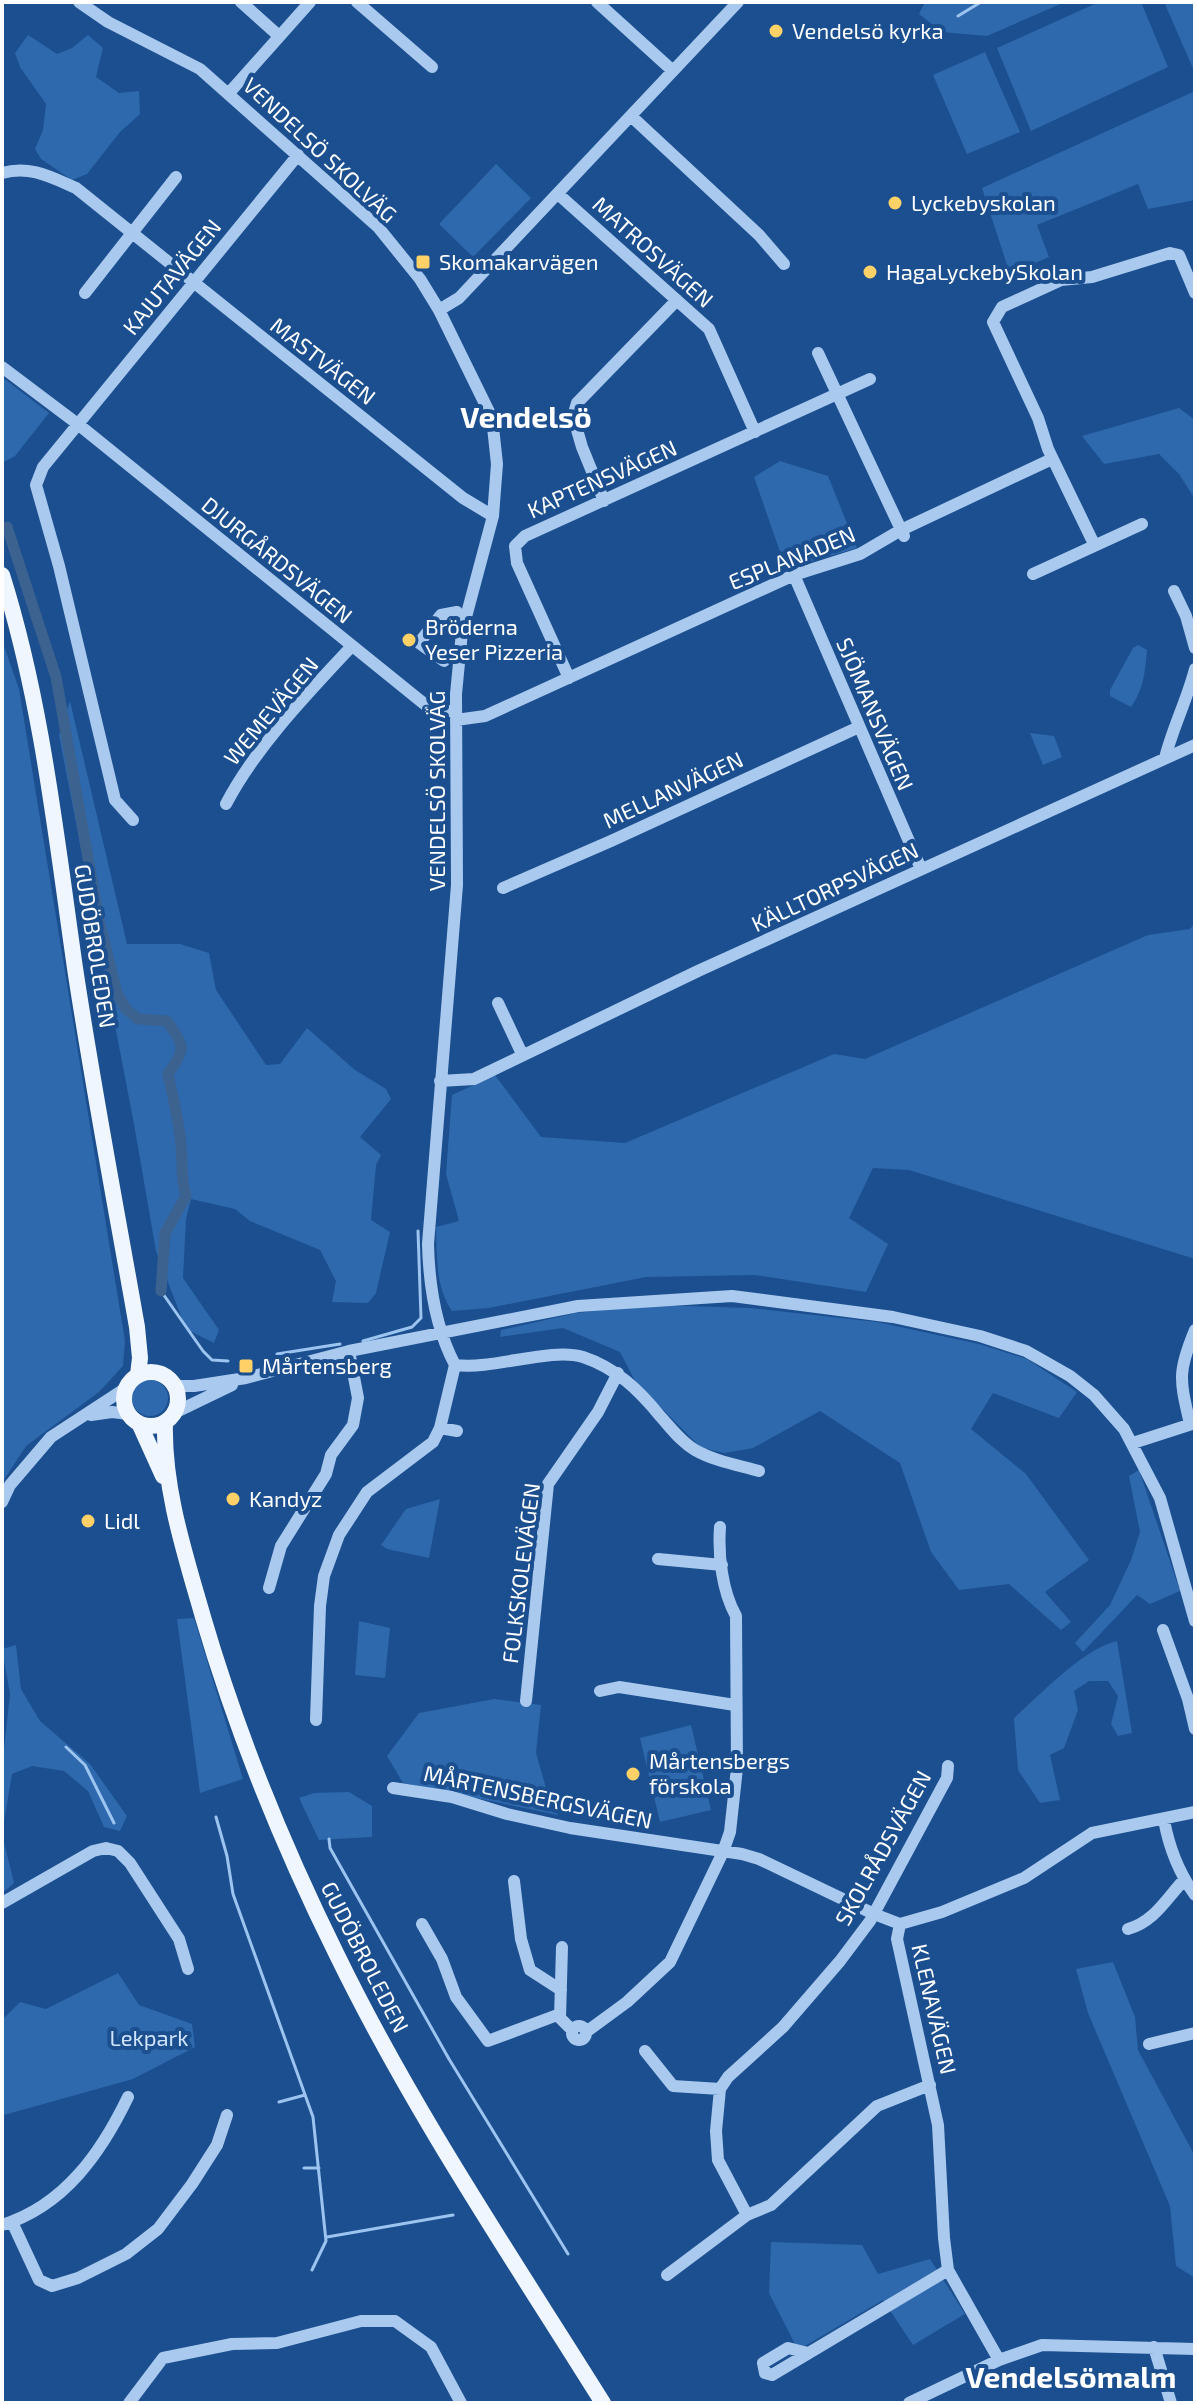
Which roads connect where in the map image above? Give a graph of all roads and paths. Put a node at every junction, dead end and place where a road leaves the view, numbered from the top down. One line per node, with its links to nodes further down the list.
1 (79, 2): 10 (street, VENDELSÖ SKOLVÄG)
2 (241, 2): 7 (street)
3 (357, 2): 8 (street)
4 (597, 2): 9 (street)
5 (738, 2): 9 (street)
6 (308, 3): 7 (street)
7 (279, 36): 10 (street)
8 (432, 67)
9 (673, 71): 11 (street)
10 (229, 93): 12 (street, VENDELSÖ SKOLVÄG)
11 (631, 116): 15 (street); 17 (street)
12 (294, 159): 19 (street, KAJUTAVÄGEN); 23 (street, VENDELSÖ SKOLVÄG)
13 (2, 173): 16 (street, MASTVÄGEN)
14 (176, 177): 16 (street)
15 (558, 194): 22 (street, MATROSVÄGEN); 23 (street)
16 (132, 233): 19 (street, MASTVÄGEN); 20 (street)
17 (784, 264)
18 (1191, 276): 21 (street); 30 (street)
19 (193, 284): 28 (street, KAJUTAVÄGEN); 32 (street, MASTVÄGEN)
20 (85, 293)
21 (1195, 293)
22 (677, 300): 29 (street, MATROSVÄGEN); 31 (street)
23 (439, 310): 32 (street, VENDELSÖ SKOLVÄG)
24 (818, 353): 27 (street)
25 (2, 367): 28 (street, DJURGÅRDSVÄGEN)
26 (870, 379): 27 (street, KAPTENSVÄGEN)
27 (838, 394): 29 (street, KAPTENSVÄGEN); 34 (street)
28 (79, 425): 41 (street, DJURGÅRDSVÄGEN); 51 (street)
29 (755, 432): 31 (street, KAPTENSVÄGEN)
30 (1052, 459): 34 (street, ESPLANADEN); 35 (street)
31 (604, 501): 45 (street, KAPTENSVÄGEN)
32 (493, 516): 46 (street, VENDELSÖ SKOLVÄG)
33 (1142, 524): 35 (street)
34 (903, 533): 38 (street, ESPLANADEN)
35 (1094, 544): 36 (street)
36 (1033, 574)
37 (2, 575): 57 (main road, GUDÖBROLEDEN)
38 (794, 575): 45 (street, ESPLANADEN); 47 (street, SJÖMANSVÄGEN)
39 (1174, 591): 42 (street)
40 (457, 612): 43 (street)
41 (351, 647): 46 (street, DJURGÅRDSVÄGEN); 50 (street, WEMEVÄGEN)
42 (1195, 648)
43 (444, 661)
44 (1195, 669): 49 (street)
45 (569, 678): 46 (street, ESPLANADEN)
46 (456, 715): 56 (street, VENDELSÖ SKOLVÄG)
47 (859, 727): 52 (street, SJÖMANSVÄGEN); 53 (street, MELLANVÄGEN)
48 (1195, 745): 49 (street, KÄLLTORPSVÄGEN)
49 (1165, 758): 52 (street, KÄLLTORPSVÄGEN)
50 (226, 804)
51 (133, 820)
52 (921, 869): 55 (street, KÄLLTORPSVÄGEN)
53 (503, 888)
54 (498, 1003): 55 (street)
55 (522, 1054): 56 (street, KÄLLTORPSVÄGEN)
56 (440, 1081): 59 (street, VENDELSÖ SKOLVÄG)
57 (137, 1327): 63 (main road, GUDÖBROLEDEN); 64 (main road, GUDÖBROLEDEN)
58 (1195, 1330): 71 (street)
59 (442, 1333): 60 (street); 61 (street, VENDELSÖ SKOLVÄG); 74 (street)
60 (349, 1351): 65 (street); 81 (street)
61 (455, 1365): 62 (street); 72 (street)
62 (618, 1373): 75 (street); 85 (street, FOLKSKOLEVÄGEN)
63 (161, 1374): 64 (main road); 66 (main road)
64 (138, 1375): 67 (main road)
65 (246, 1378): 66 (street); 69 (street)
66 (175, 1386): 69 (main road)
67 (126, 1388): 68 (street); 70 (main road)
68 (88, 1415): 70 (street); 77 (street)
69 (169, 1417): 70 (main road); 76 (main road, GUDÖBROLEDEN)
70 (134, 1419): 76 (main road, GUDÖBROLEDEN)
71 (1192, 1423): 74 (street)
72 (440, 1428): 73 (street); 87 (street)
73 (457, 1431)
74 (1133, 1443): 82 (street)
75 (759, 1471)
76 (171, 1493): 125 (main road, GUDÖBROLEDEN)
77 (2, 1502)
78 (720, 1527): 80 (street)
79 (658, 1559): 80 (street)
80 (722, 1565): 86 (street)
81 (269, 1588)
82 (1195, 1621)
83 (1163, 1630): 88 (street)
84 (600, 1691): 86 (street)
85 (526, 1701)
86 (735, 1705): 93 (street)
87 (316, 1720)
88 (1195, 1729)
89 (948, 1766): 98 (street, SKOLRÅDSVÄGEN)
90 (393, 1788): 93 (street, MÅRTENSBERGSVÄGEN)
91 (1195, 1812): 92 (street, KLENAVÄGEN)
92 (1164, 1820): 94 (street); 100 (street, KLENAVÄGEN)
93 (723, 1852): 98 (street, MÅRTENSBERGSVÄGEN); 107 (street)
94 (1184, 1880): 96 (street); 101 (street)
95 (514, 1881): 104 (street)
96 (1195, 1895)
97 (2, 1903): 103 (street)
98 (874, 1914): 100 (street, MÅRTENSBERGSVÄGEN); 112 (street, SKOLRÅDSVÄGEN)
99 (422, 1924): 105 (street)
100 (900, 1924): 111 (street, KLENAVÄGEN)
101 (1128, 1929)
102 (562, 1947): 104 (street)
103 (188, 1969)
104 (561, 1990): 105 (street)
105 (560, 2014): 107 (street)
106 (1195, 2033): 108 (street)
107 (578, 2034): 110 (street)
108 (1149, 2044)
109 (645, 2051): 112 (street)
110 (581, 2054)
111 (930, 2085): 115 (street); 117 (street, KLENAVÄGEN)
112 (720, 2089): 115 (street)
113 (128, 2097): 116 (street)
114 (227, 2115): 116 (street)
115 (747, 2215): 118 (street)
116 (7, 2224)
117 (948, 2270): 121 (street); 122 (street, KLENAVÄGEN)
118 (667, 2275)
119 (1154, 2347): 120 (street); 122 (street); 127 (street)
120 (1195, 2349)
121 (808, 2353)
122 (999, 2360): 126 (street)
123 (129, 2403): 124 (street)
124 (461, 2403)
125 (603, 2403)
126 (909, 2403)
127 (1171, 2403)

